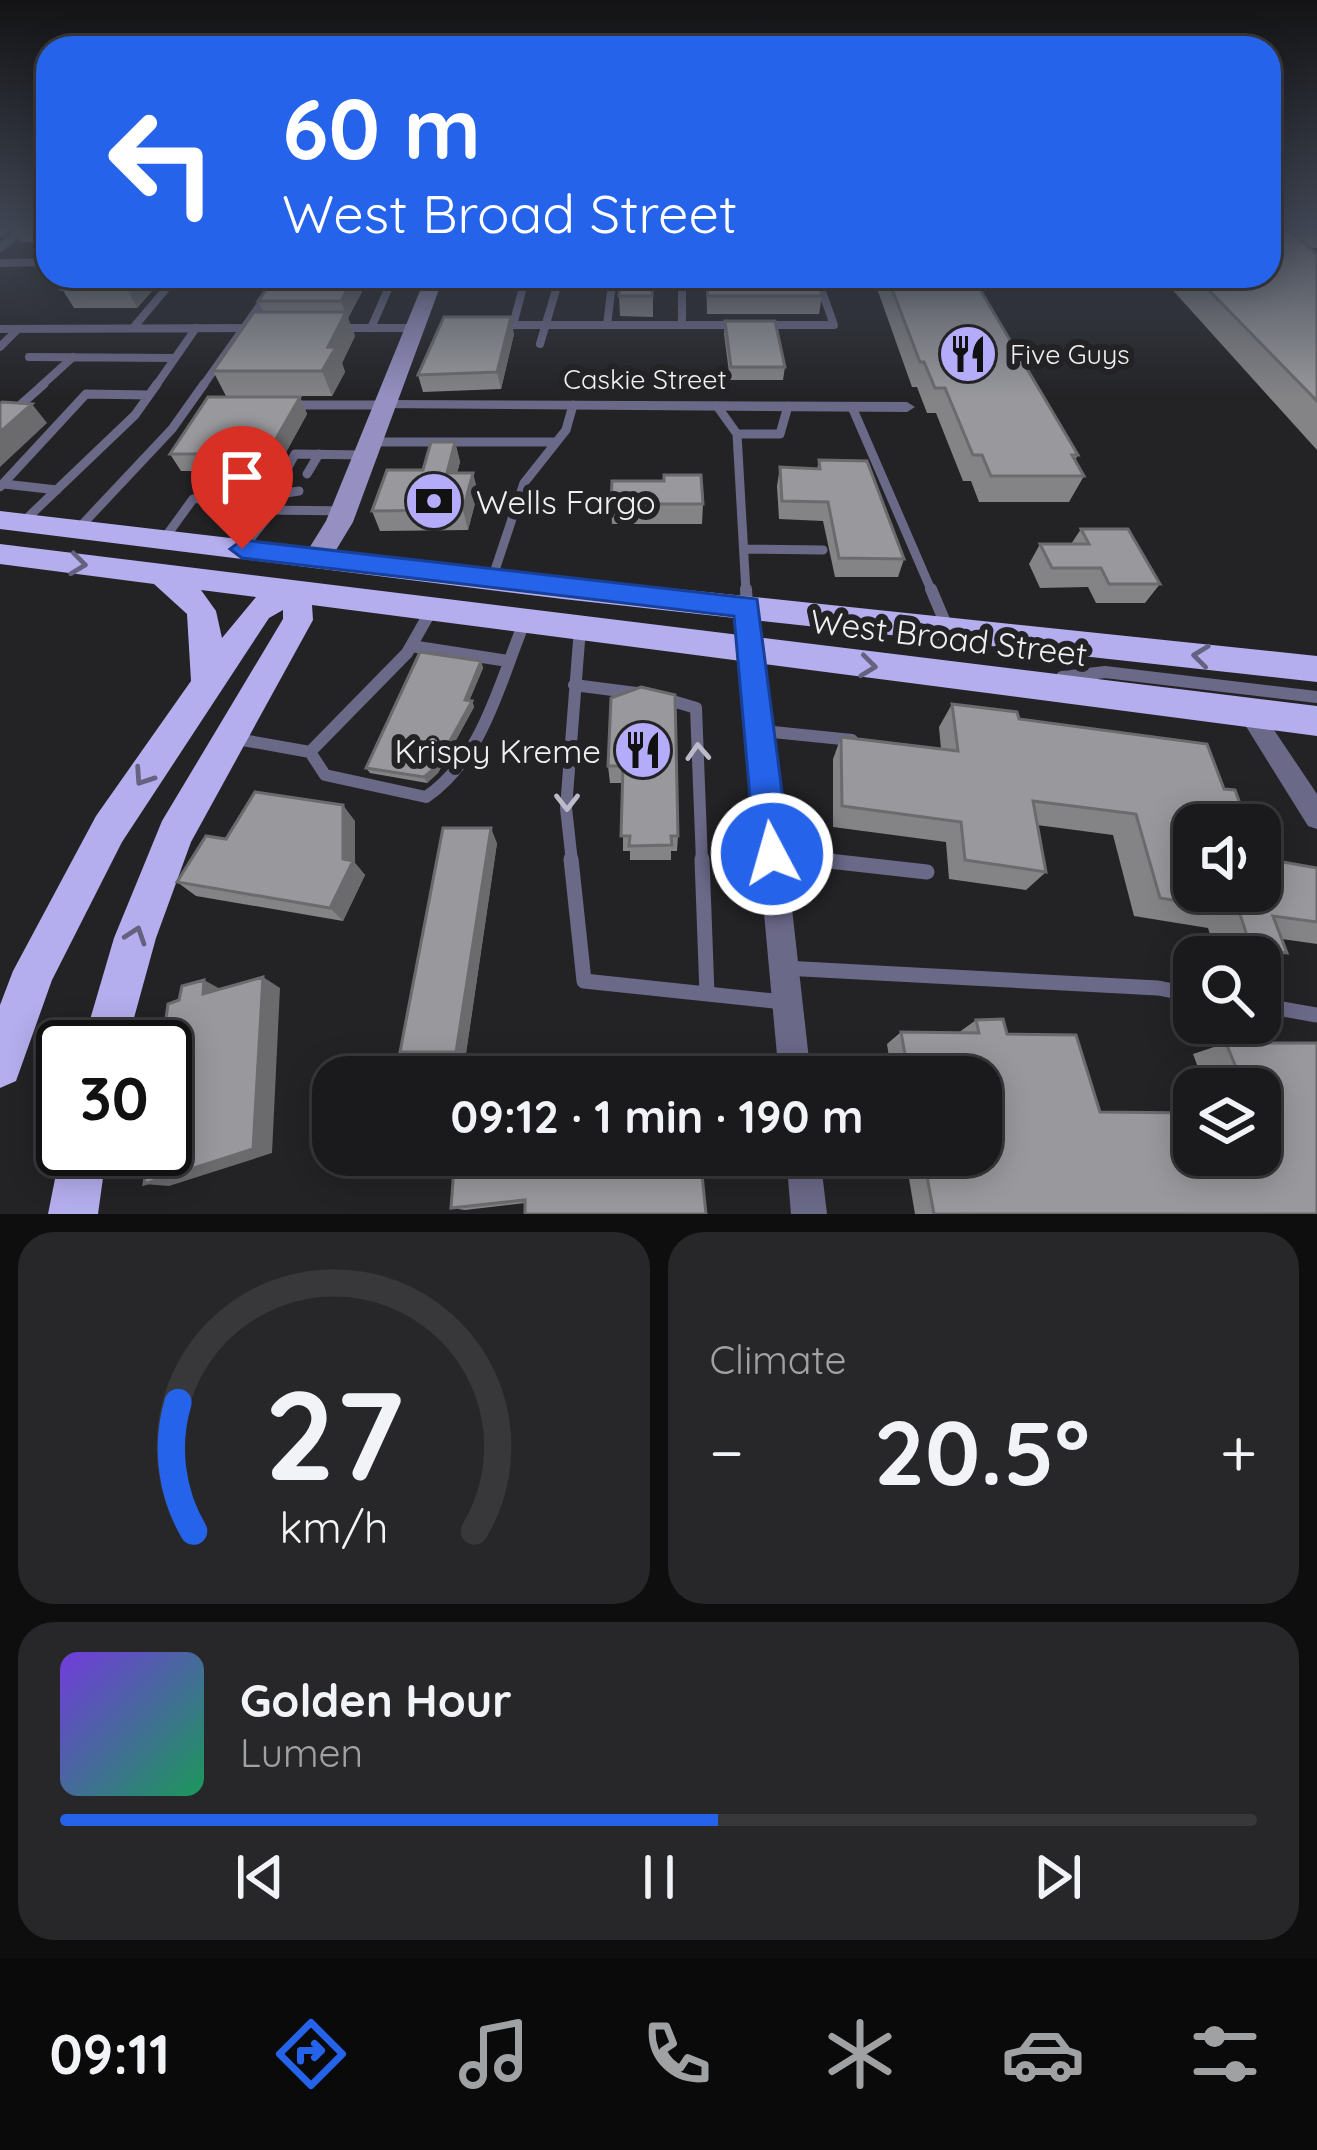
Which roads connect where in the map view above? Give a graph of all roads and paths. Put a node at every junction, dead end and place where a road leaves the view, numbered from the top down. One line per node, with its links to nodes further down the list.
1 (168, 288): 16 (lane)
2 (272, 288): 18 (lane)
3 (389, 288): 21 (lane)
4 (431, 288): 15 (street)
5 (523, 288): 11 (lane)
6 (557, 288): 12 (lane)
7 (612, 288): 13 (lane)
8 (682, 288): 14 (lane)
9 (821, 288): 14 (lane)
10 (490, 325): 11 (lane)
11 (512, 325): 12 (lane)
12 (546, 325): 13 (lane); 24 (lane)
13 (607, 325): 14 (lane)
14 (682, 325)
15 (420, 326): 21 (lane); 32 (street)
16 (133, 328): 17 (lane); 23 (lane)
17 (196, 328): 18 (lane); 28 (lane)
18 (242, 328): 19 (lane); 34 (lane)
19 (263, 328)
20 (328, 328): 21 (lane)
21 (371, 328)
22 (0, 329): 23 (lane)
23 (18, 329): 25 (lane)
24 (541, 344)
25 (0, 347)
26 (29, 357): 27 (lane)
27 (73, 357): 28 (lane); 39 (lane)
28 (175, 358): 29 (lane)
29 (149, 395): 45 (lane); 46 (lane)
30 (212, 405): 34 (lane)
31 (281, 405): 32 (lane)
32 (382, 405): 33 (street, Caskie Street); 42 (street)
33 (573, 405): 35 (street, Caskie Street); 41 (lane)
34 (189, 406): 53 (lane)
35 (717, 406): 36 (street, Caskie Street); 40 (lane)
36 (788, 406): 37 (street, Caskie Street); 40 (lane)
37 (852, 406): 38 (street, Caskie Street); 66 (lane)
38 (907, 407)
39 (0, 423)
40 (737, 434): 56 (lane)
41 (556, 442): 42 (lane); 61 (lane)
42 (366, 448): 43 (lane); 51 (street)
43 (319, 454): 44 (lane); 50 (lane)
44 (308, 474)
45 (2, 485): 46 (lane)
46 (57, 490): 52 (lane)
47 (298, 491): 50 (lane)
48 (244, 496): 49 (lane)
49 (215, 500): 50 (lane); 54 (lane)
50 (271, 502): 51 (lane); 55 (lane)
51 (343, 511): 59 (street)
52 (11, 521): 53 (main road, West Broad Street)
53 (78, 529): 54 (main road, West Broad Street)
54 (164, 539): 55 (main road, West Broad Street)
55 (242, 549): 59 (main road, West Broad Street)
56 (744, 549): 57 (lane); 63 (lane)
57 (823, 550)
58 (0, 554): 60 (main road, West Broad Street, one-way to 60)
59 (317, 558): 61 (main road, West Broad Street); 62 (main road)
60 (155, 574): 62 (main road, West Broad Street); 72 (main road)
61 (493, 579): 63 (main road, West Broad Street)
62 (297, 591): 64 (main road, West Broad Street); 72 (main road); 79 (main road)
63 (747, 607): 66 (main road, West Broad Street); 69 (street)
64 (432, 609): 65 (main road, West Broad Street); 68 (lane)
65 (526, 620): 67 (main road, West Broad Street); 70 (lane)
66 (946, 627): 71 (main road, West Broad Street, one-way to 66)
67 (580, 628): 69 (main road, West Broad Street); 74 (lane)
68 (411, 646): 70 (lane); 81 (lane)
69 (752, 651): 73 (main road, West Broad Street, one-way to 73); 78 (street)
70 (508, 661): 81 (lane)
71 (1317, 669)
72 (207, 680): 93 (main road, one-way to 93)
73 (1006, 683): 75 (lane); 76 (main road, West Broad Street)
74 (574, 685): 87 (lane, one-way to 74); 87 (lane, one-way to 87)
75 (1317, 697)
76 (1250, 713): 77 (main road, West Broad Street); 82 (street)
77 (1317, 721)
78 (760, 730): 80 (lane); 83 (street)
79 (228, 738): 81 (lane); 91 (main road, one-way to 79)
80 (871, 742)
81 (310, 752)
82 (1317, 817)
83 (772, 854): 84 (lane); 85 (street)
84 (927, 872)
85 (784, 968): 86 (lane); 88 (street)
86 (1173, 991)
87 (707, 994): 88 (lane)
88 (788, 1003): 92 (street)
89 (1281, 1009): 90 (lane)
90 (1317, 1015)
91 (111, 1020)
92 (793, 1056)
93 (0, 1065)
94 (79, 1176): 96 (main road)
95 (805, 1176): 97 (street)
96 (74, 1214)
97 (809, 1214)

